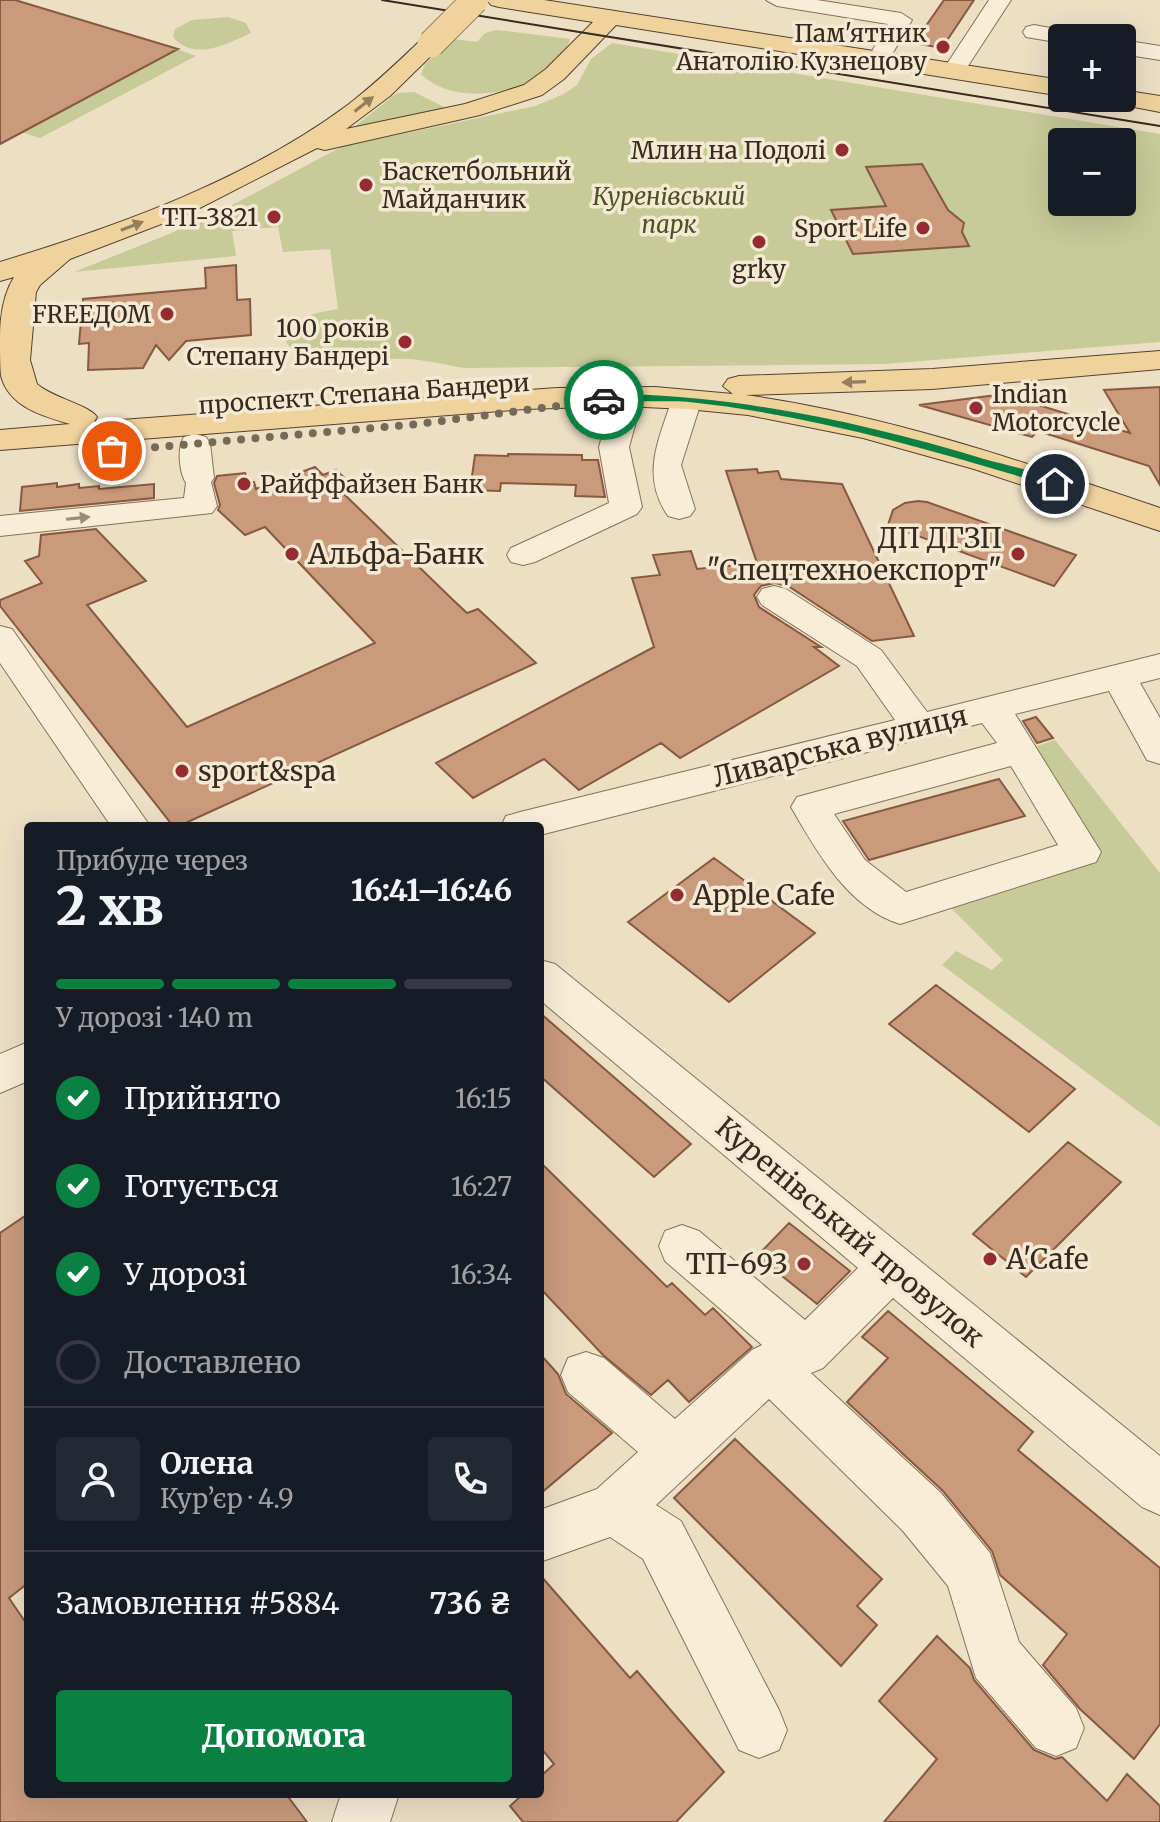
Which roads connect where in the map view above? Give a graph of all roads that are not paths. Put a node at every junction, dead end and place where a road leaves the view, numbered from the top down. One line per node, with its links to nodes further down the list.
1 (450, 0): 12 (main road)
2 (475, 0): 12 (main road, bridge)
3 (499, 0): 6 (main road)
4 (777, 0): 11 (street)
5 (1000, 0): 13 (street)
6 (610, 18): 11 (main road); 14 (main road)
7 (1034, 32): 8 (street)
8 (1048, 34)
9 (1136, 49): 10 (street)
10 (1160, 53)
11 (879, 58): 13 (main road)
12 (421, 65): 14 (main road); 18 (main road, one-way to 12); 19 (main road)
13 (954, 70): 15 (main road)
14 (555, 74): 18 (main road)
15 (1048, 86)
16 (1136, 100): 17 (main road)
17 (1160, 104)
18 (299, 148): 20 (main road, one-way to 18)
19 (0, 248)
20 (59, 254): 21 (main road); 27 (main road)
21 (0, 272)
22 (1160, 360): 23 (main road, проспект Степана Бандери)
23 (932, 379): 24 (main road, проспект Степана Бандери, one-way to 24); 29 (main road)
24 (730, 386): 27 (main road, проспект Степана Бандери); 29 (main road)
25 (628, 397): 26 (main road, проспект Степана Бандери); 30 (main road, проспект Степана Бандери); 31 (main road); 37 (street)
26 (687, 399): 34 (street); 35 (main road, проспект Степана Бандери)
27 (81, 417): 28 (main road, проспект Степана Бандери)
28 (0, 424)
29 (935, 430): 33 (main road)
30 (0, 440)
31 (195, 443): 32 (main road); 36 (street, one-way to 31)
32 (0, 460)
33 (1160, 502)
34 (679, 509)
35 (1160, 520)
36 (0, 526)
37 (523, 555)
38 (774, 597): 43 (street)
39 (0, 637): 46 (street)
40 (1160, 666): 41 (street, Ливарська вулиця)
41 (1119, 677): 42 (street, Ливарська вулиця); 45 (street)
42 (991, 709): 43 (street, Ливарська вулиця); 44 (street)
43 (919, 727): 47 (street, Ливарська вулиця)
44 (1020, 750): 44 (street)
45 (1160, 751)
46 (128, 822)
47 (536, 822)
48 (544, 979): 50 (street, Куренівський провулок)
49 (682, 1246): 51 (street)
50 (892, 1267): 51 (street); 54 (street, Куренівський провулок)
51 (788, 1359): 53 (street); 57 (street)
52 (586, 1375): 53 (street)
53 (676, 1452): 55 (street)
54 (1160, 1489)
55 (614, 1509): 56 (street); 58 (street)
56 (544, 1535)
57 (1056, 1728)
58 (759, 1730)
59 (369, 1798): 60 (street)
60 (361, 1822)

